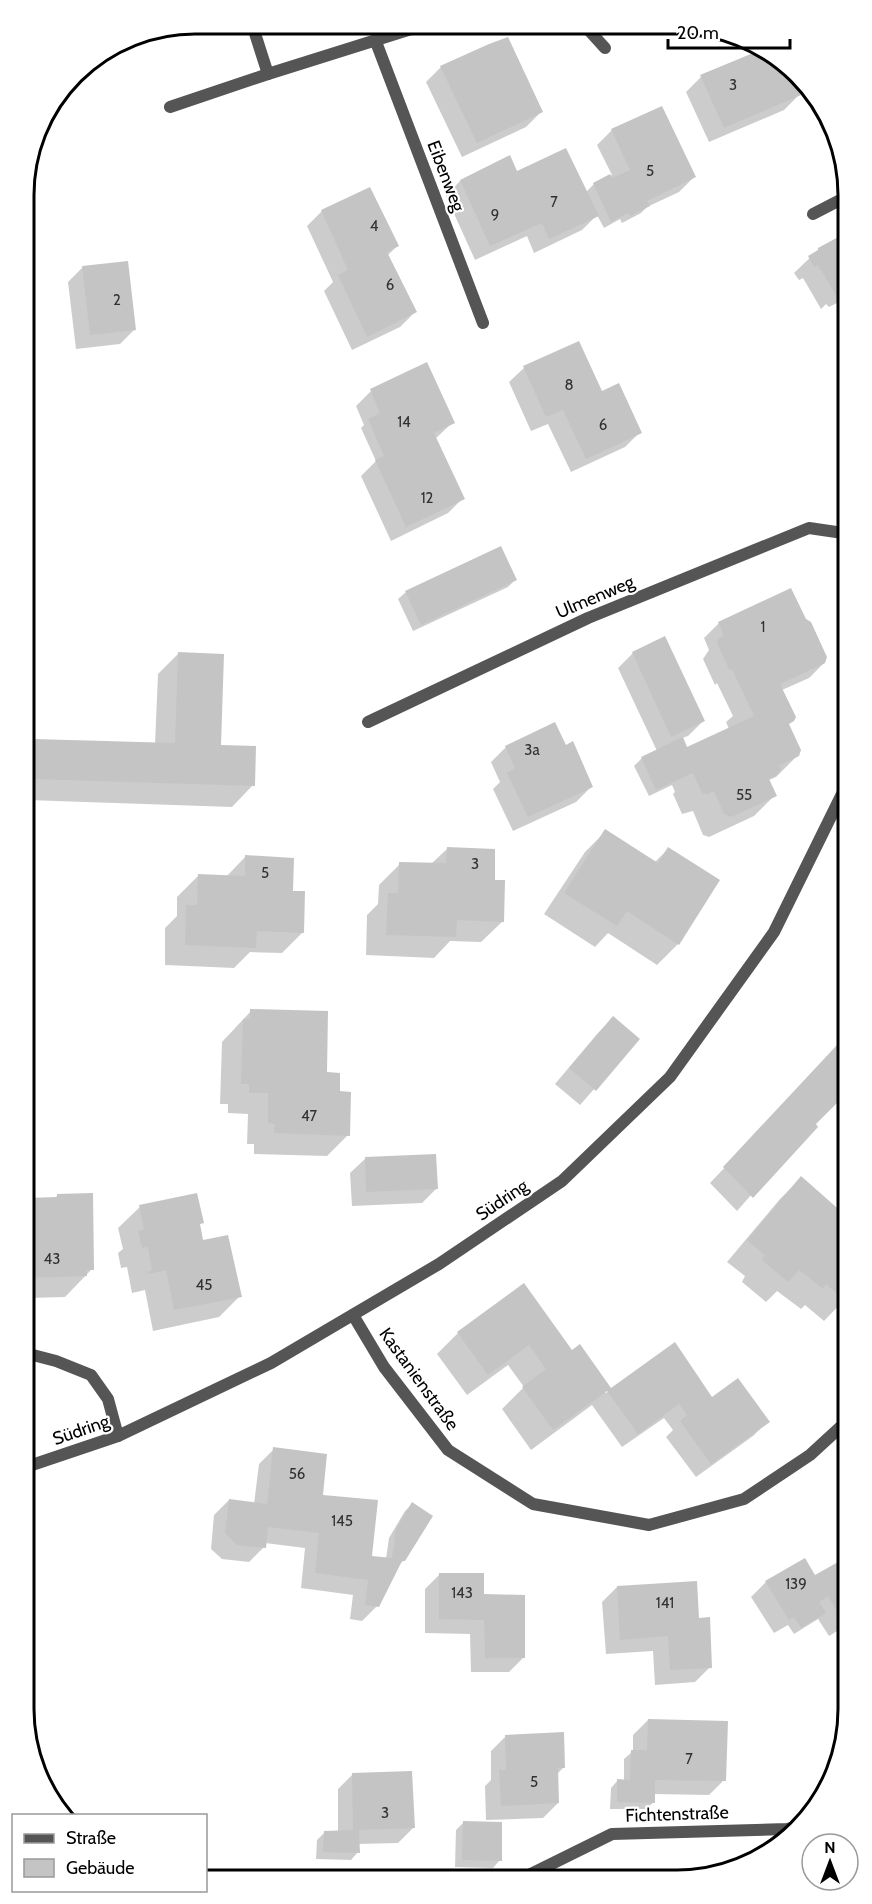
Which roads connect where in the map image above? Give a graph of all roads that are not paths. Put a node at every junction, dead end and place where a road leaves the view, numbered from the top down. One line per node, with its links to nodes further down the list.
1 (592, 34): 5 (street)
2 (255, 35): 6 (street)
3 (398, 35): 4 (street)
4 (376, 42): 6 (street); 10 (street, Eibenweg)
5 (604, 48)
6 (268, 74): 7 (street)
7 (170, 107)
8 (838, 200): 9 (street)
9 (813, 214)
10 (483, 323)
11 (838, 532): 12 (street, Ulmenweg)
12 (368, 722)
13 (838, 803): 14 (street, Südring)
14 (354, 1315): 16 (street, Kastanienstraße); 17 (street, Südring)
15 (34, 1356): 17 (street)
16 (837, 1429)
17 (118, 1436): 18 (street, Südring)
18 (34, 1464)
19 (784, 1829): 20 (street, Fichtenstraße)
20 (538, 1870)

